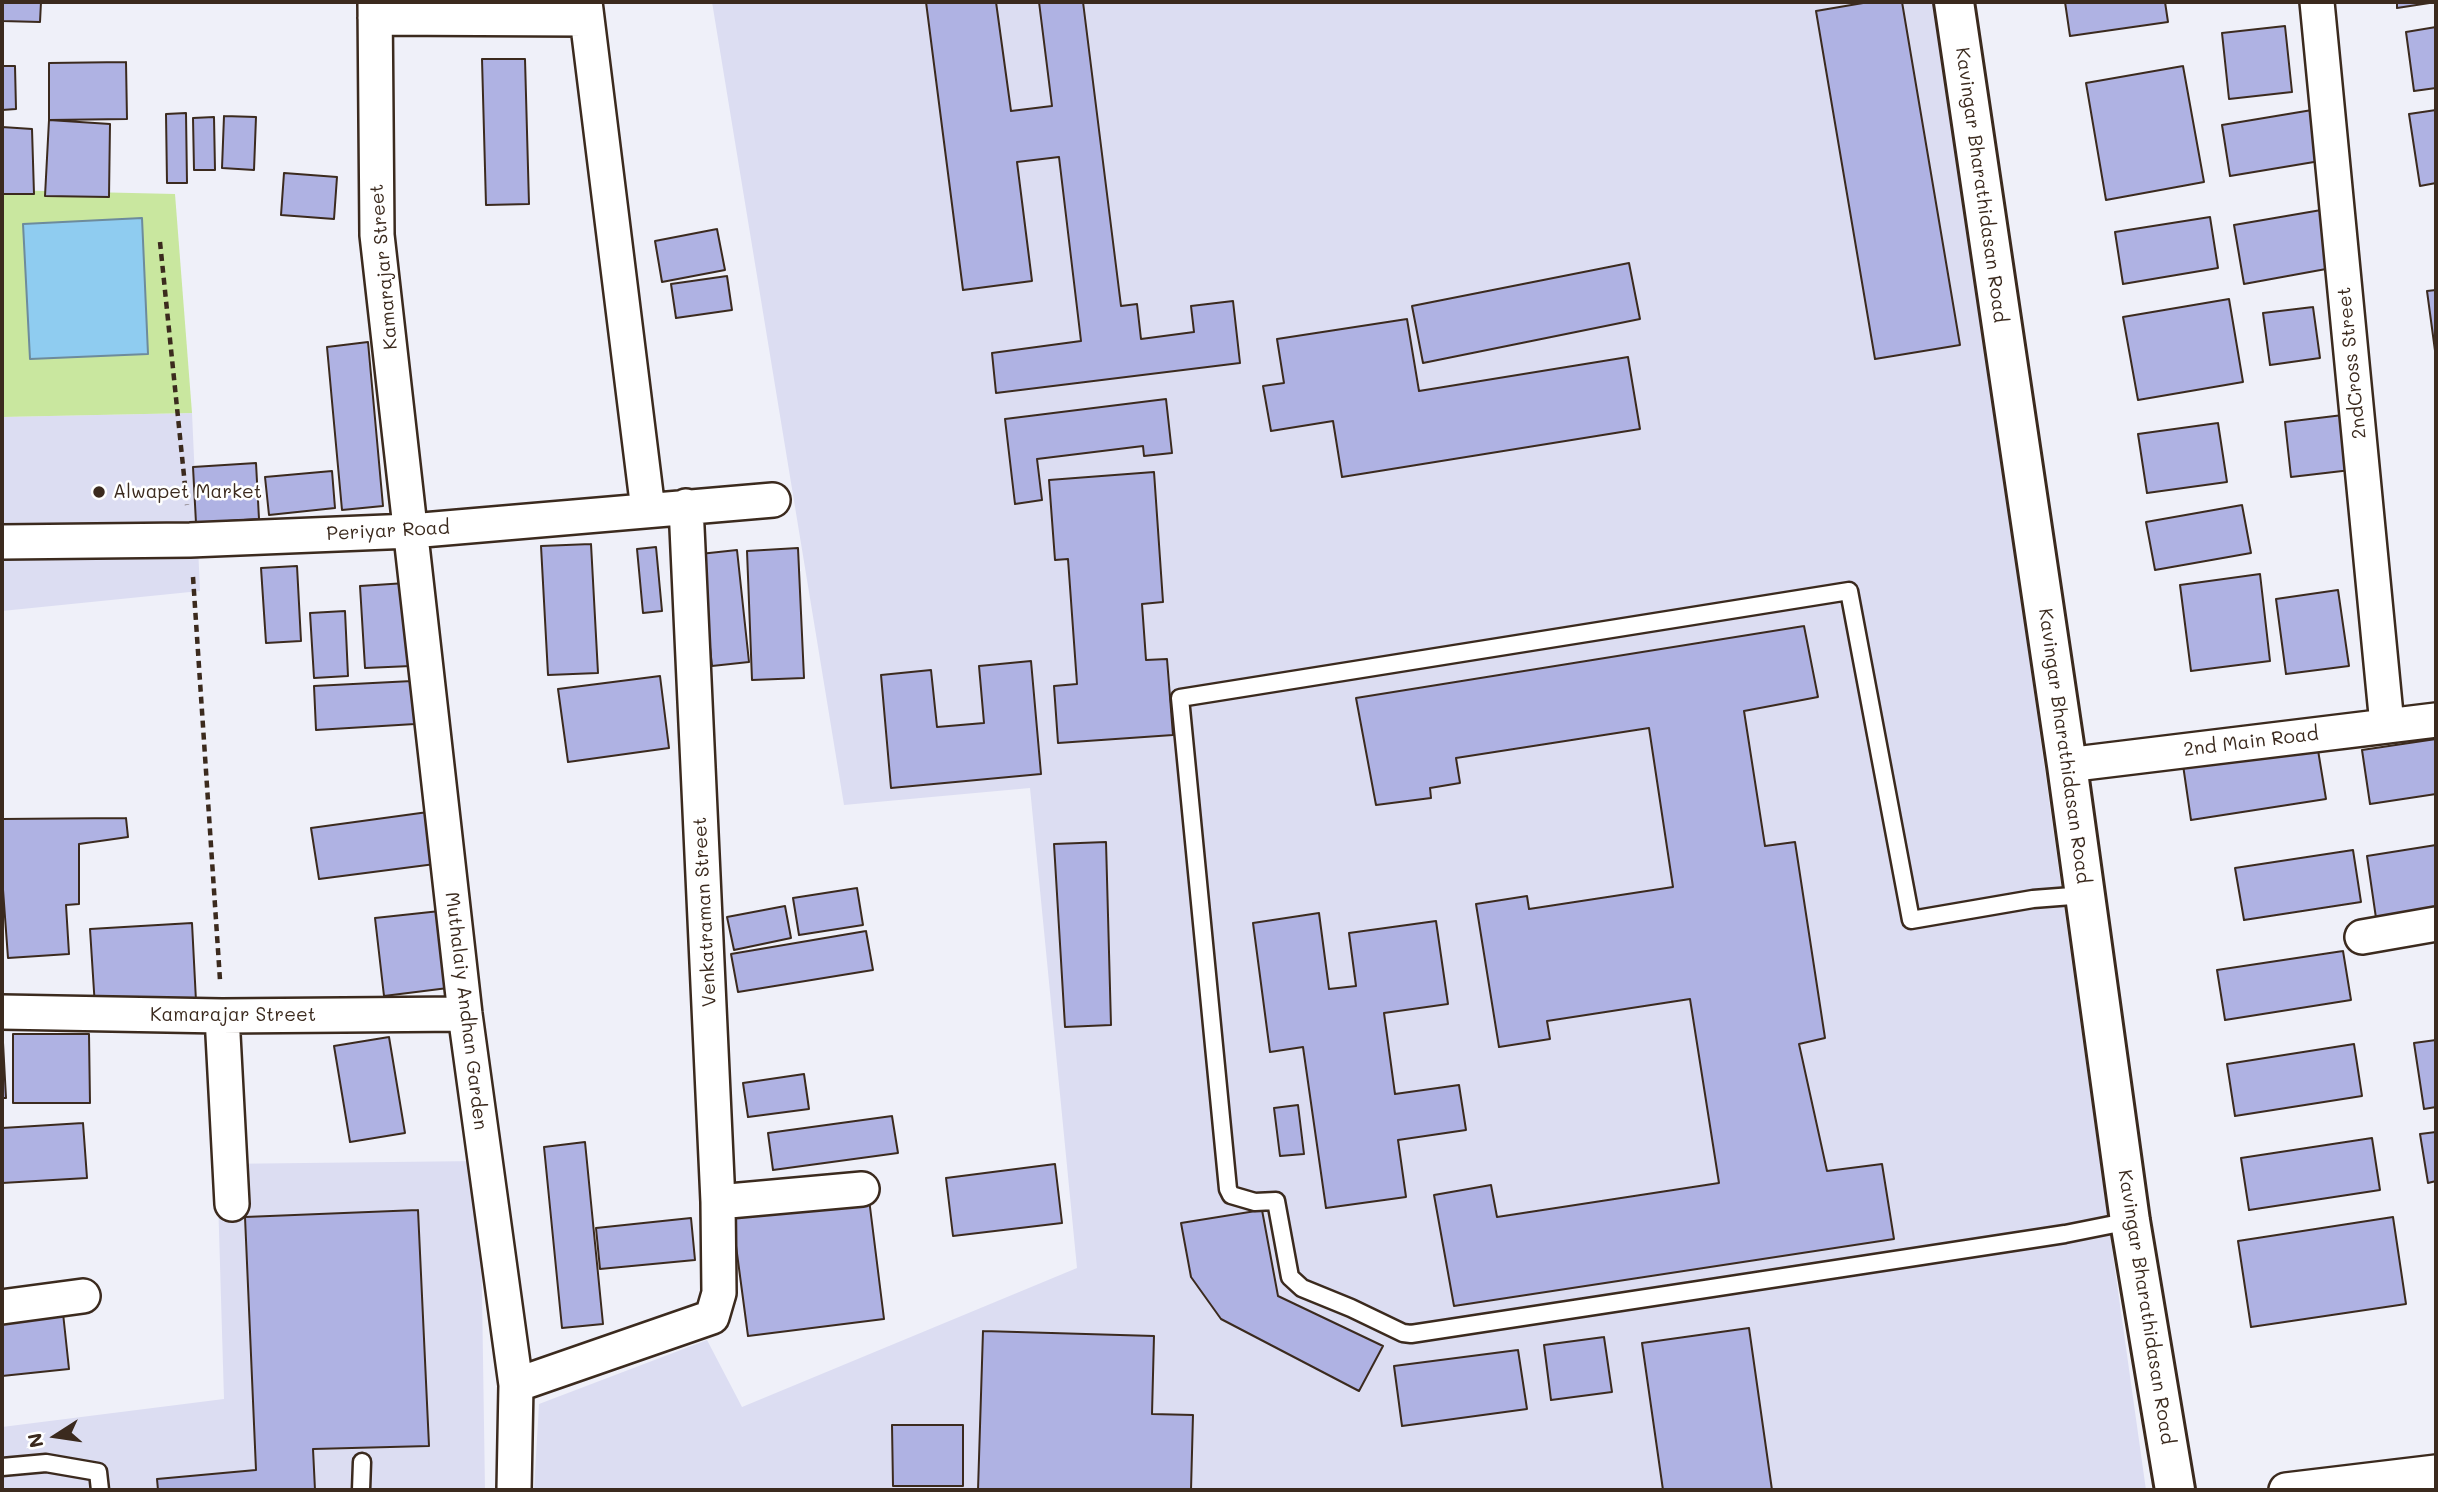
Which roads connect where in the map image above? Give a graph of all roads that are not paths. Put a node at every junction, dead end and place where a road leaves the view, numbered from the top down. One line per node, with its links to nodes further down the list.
1 (1954, 2): 12 (main road, Kavingar Bharathidasan Road)
2 (2317, 2): 11 (street, 2ndCross Street)
3 (375, 10): 4 (street); 8 (street, Kamarajar Street)
4 (585, 10): 7 (street)
5 (773, 500): 6 (street, Periyar Road)
6 (686, 506): 7 (street, Periyar Road); 20 (street, Venkatraman Street)
7 (648, 510): 8 (street, Periyar Road)
8 (411, 531): 9 (street, Periyar Road); 17 (street, Muthalaiy Andhan Garden)
9 (2, 542)
10 (2436, 720): 11 (street, 2nd Main Road)
11 (2387, 725): 12 (street, 2nd Main Road)
12 (2067, 765): 13 (main road, Kavingar Bharathidasan Road)
13 (2085, 895): 22 (main road, Kavingar Bharathidasan Road); 22 (lane)
14 (2436, 924): 15 (street)
15 (2362, 937)
16 (2, 1012): 18 (street, Kamarajar Street)
17 (465, 1014): 18 (street, Kamarajar Street); 25 (street, Muthalaiy Andhan Garden)
18 (222, 1016): 21 (street)
19 (862, 1189): 20 (street)
20 (718, 1202): 25 (street, Venkatraman Street)
21 (232, 1204)
22 (2130, 1221): 32 (main road, Kavingar Bharathidasan Road)
23 (83, 1296): 24 (street)
24 (2, 1307)
25 (516, 1385): 31 (street, Muthalaiy Andhan Garden)
26 (362, 1462): 30 (lane)
27 (2, 1467): 29 (lane)
28 (2436, 1472): 33 (street)
29 (100, 1490)
30 (361, 1490)
31 (514, 1490)
32 (2175, 1490)
33 (2286, 1490)

